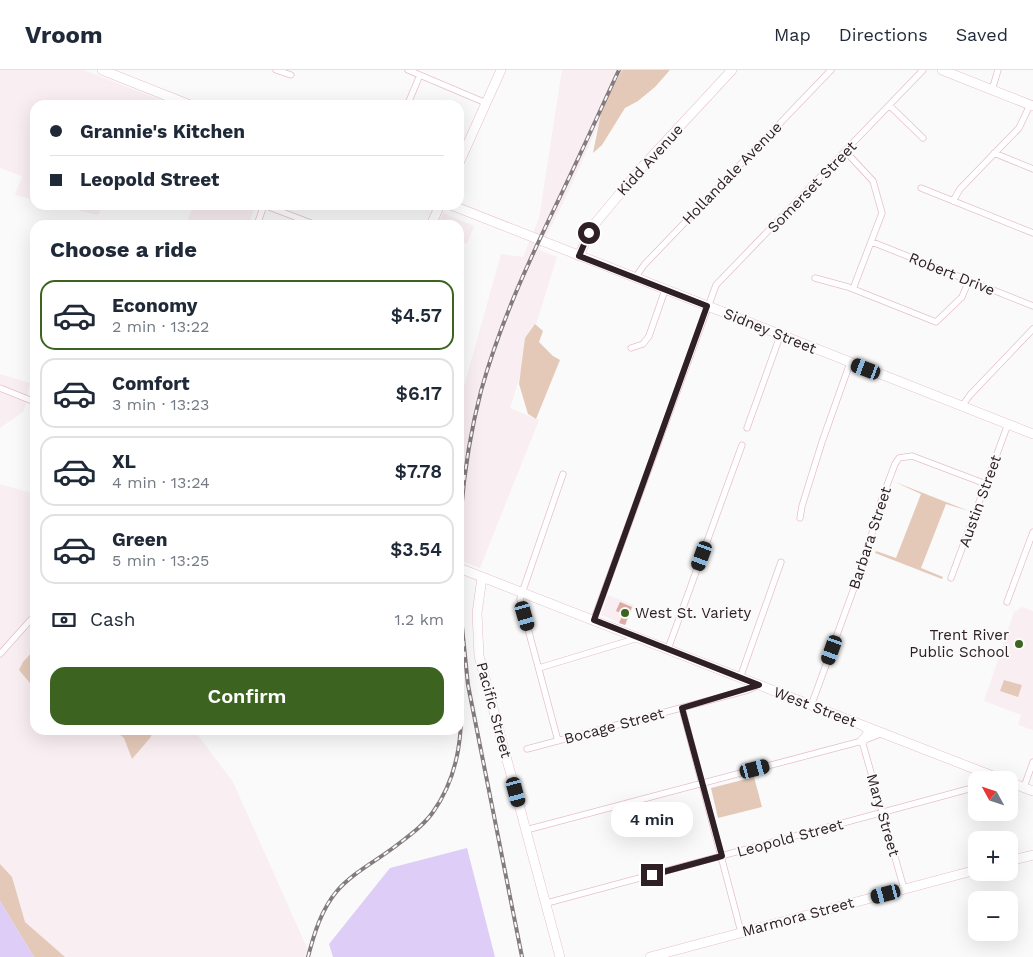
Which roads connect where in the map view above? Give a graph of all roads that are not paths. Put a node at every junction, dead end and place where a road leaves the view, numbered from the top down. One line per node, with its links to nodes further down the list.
1 (102, 70): 13 (street)
2 (276, 70): 10 (street)
3 (408, 70): 11 (street)
4 (501, 70): 15 (street)
5 (732, 70): 30 (street, Kidd Avenue)
6 (831, 70): 31 (street, Hollandale Avenue)
7 (923, 70): 17 (street, Somerset Street)
8 (942, 70): 12 (street)
9 (998, 70): 12 (street)
10 (291, 75)
11 (420, 75): 14 (street); 15 (street)
12 (992, 90): 16 (street)
13 (177, 100)
14 (409, 100)
15 (486, 104): 20 (street)
16 (1032, 105): 21 (street)
17 (890, 106): 18 (street); 19 (street, Somerset Street)
18 (923, 138)
19 (846, 152): 29 (street); 36 (street, Somerset Street)
20 (464, 153)
21 (994, 153): 22 (street); 24 (street)
22 (1033, 169)
23 (921, 188): 24 (street)
24 (953, 201): 28 (street)
25 (277, 210): 27 (street)
26 (464, 210): 30 (street, Sidney Street)
27 (303, 220)
28 (1033, 233)
29 (872, 242): 33 (street, Robert Drive); 34 (street)
30 (579, 256): 31 (street, Sidney Street)
31 (635, 278): 35 (street, Sidney Street)
32 (815, 278): 34 (street)
33 (969, 280): 34 (street); 37 (street, Robert Drive)
34 (853, 289)
35 (665, 290): 36 (street, Sidney Street); 40 (street)
36 (707, 306): 39 (street, Sidney Street); 59 (street, Somerset Street)
37 (1033, 306)
38 (1033, 329): 44 (street)
39 (780, 336): 41 (street, Sidney Street); 46 (street)
40 (631, 348)
41 (850, 363): 44 (street, Sidney Street); 51 (street)
42 (0, 388): 43 (street)
43 (30, 400)
44 (962, 406): 45 (street, Sidney Street)
45 (1008, 424): 47 (street, Sidney Street); 50 (street, Austin Street)
46 (747, 428)
47 (1033, 434)
48 (742, 445): 62 (street)
49 (563, 474): 57 (street)
50 (986, 484): 56 (street, Austin Street); 67 (street, Barbara Street)
51 (800, 518)
52 (1033, 532): 58 (street)
53 (781, 562): 65 (street)
54 (464, 570): 55 (street, West Street)
55 (482, 578): 57 (street, West Street); 82 (street, Pacific Street)
56 (952, 578)
57 (521, 592): 59 (street, West Street); 64 (street)
58 (1007, 602)
59 (594, 620): 61 (street, West Street)
60 (30, 621): 63 (street)
61 (638, 638): 62 (street, West Street); 64 (street)
62 (668, 649): 65 (street, West Street)
63 (0, 654)
64 (539, 668): 71 (street)
65 (740, 678): 66 (street, West Street)
66 (759, 685): 67 (street, West Street); 68 (street, Bocage Street)
67 (811, 706): 69 (street, West Street)
68 (682, 708): 71 (street, Bocage Street); 76 (street)
69 (864, 726): 70 (street, West Street); 72 (street)
70 (883, 733): 72 (street); 75 (street, West Street)
71 (558, 741): 73 (street, Bocage Street)
72 (862, 741): 76 (street); 81 (street, Mary Street)
73 (527, 749)
74 (1033, 762): 78 (street)
75 (980, 771)
76 (702, 782): 82 (street); 84 (street)
77 (1018, 785): 78 (street)
78 (1024, 787): 80 (street)
79 (968, 789): 81 (street, Leopold Street)
80 (1033, 791)
81 (882, 813): 84 (street, Leopold Street); 87 (street, Mary Street)
82 (526, 830): 88 (street, Pacific Street)
83 (1033, 855): 85 (street)
84 (722, 856): 88 (street, Leopold Street); 89 (street)
85 (1018, 859)
86 (968, 872): 87 (street, Marmora Street)
87 (904, 889): 89 (street, Marmora Street)
88 (547, 904): 90 (street, Pacific Street)
89 (742, 932): 91 (street, Marmora Street)
90 (560, 957)
91 (650, 957)

